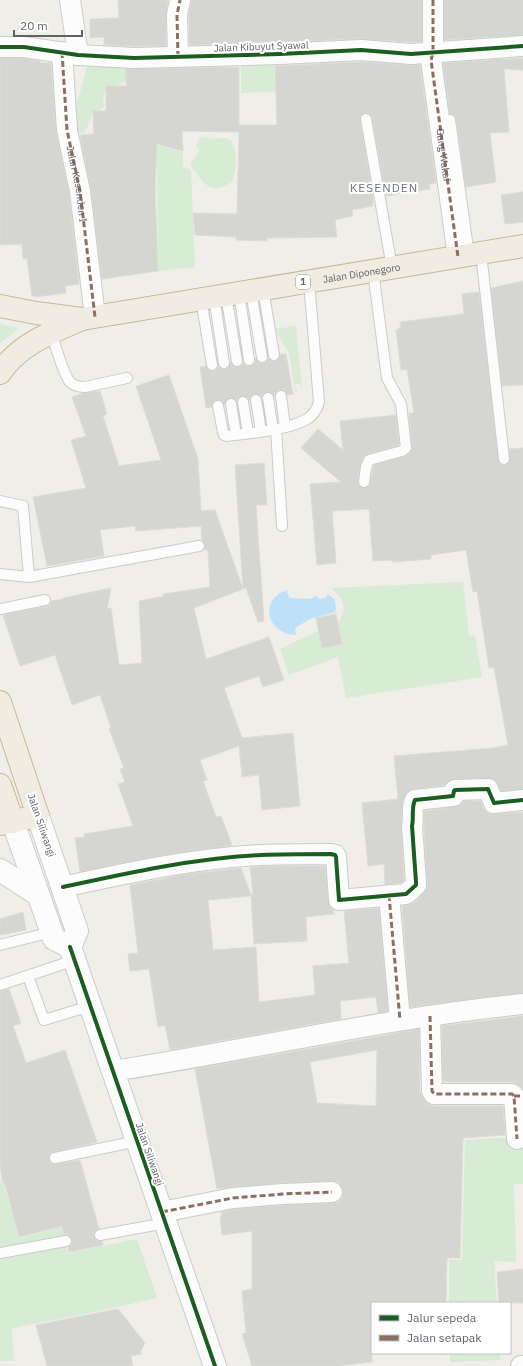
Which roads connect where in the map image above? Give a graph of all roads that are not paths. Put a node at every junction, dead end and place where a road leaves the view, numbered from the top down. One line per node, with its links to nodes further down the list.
1 (70, 0): 6 (street, Jalan Kesenden I)
2 (180, 0): 8 (street)
3 (433, 0): 7 (street, Gang Wakaf)
4 (523, 46): 7 (street, Jalan Kibuyut Syawal)
5 (0, 47): 6 (street, Jalan Kibuyut Syawal)
6 (70, 53): 8 (street, Jalan Kibuyut Syawal); 17 (street, Jalan Kesenden I)
7 (433, 53): 8 (street, Jalan Kibuyut Syawal); 12 (street, Gang Wakaf)
8 (178, 57)
9 (366, 119): 13 (lane)
10 (450, 120): 12 (lane)
11 (523, 246): 12 (highway, Jalan Diponegoro / 1)
12 (470, 255): 13 (highway, Jalan Diponegoro / 1); 37 (lane)
13 (383, 269): 14 (highway, Jalan Diponegoro / 1); 38 (lane)
14 (309, 281): 15 (highway, Jalan Diponegoro / 1); 33 (lane)
15 (232, 294): 17 (highway, Jalan Diponegoro / 1); 19 (lane); 20 (lane); 21 (lane); 22 (lane); 23 (lane); 24 (lane)
16 (0, 306): 17 (highway, 1)
17 (89, 318): 18 (highway, 1)
18 (51, 332): 25 (highway, 1); 26 (lane)
19 (274, 355)
20 (262, 358)
21 (249, 360)
22 (237, 361)
23 (224, 363)
24 (212, 365)
25 (0, 374)
26 (127, 378)
27 (281, 396): 33 (lane)
28 (268, 398): 33 (lane)
29 (256, 400): 34 (lane)
30 (243, 402): 35 (lane)
31 (231, 404): 36 (lane)
32 (218, 406): 36 (lane)
33 (278, 428): 34 (lane); 40 (lane)
34 (261, 431): 35 (lane)
35 (248, 433): 36 (lane)
36 (236, 435)
37 (504, 459)
38 (364, 482)
39 (0, 501): 43 (lane)
40 (282, 526)
41 (199, 546): 43 (lane)
42 (0, 574): 43 (lane)
43 (29, 577)
44 (45, 600): 45 (lane)
45 (0, 609)
46 (0, 702): 47 (highway, Jalan Siliwangi)
47 (29, 789): 48 (highway); 50 (highway, Jalan Siliwangi)
48 (1, 791): 51 (highway)
49 (523, 800): 55 (street)
50 (38, 816): 51 (highway); 53 (main road, Jalan Siliwangi)
51 (7, 823): 54 (main road)
52 (0, 870): 54 (main road)
53 (63, 887): 55 (street); 58 (main road, Jalan Siliwangi)
54 (37, 894): 56 (main road)
55 (389, 895): 64 (street)
56 (52, 932): 57 (lane); 58 (main road)
57 (0, 945)
58 (72, 954): 59 (lane); 62 (main road, Jalan Siliwangi)
59 (28, 976): 60 (lane); 62 (lane)
60 (0, 985)
61 (523, 1004): 63 (street)
62 (90, 1006): 65 (main road, Jalan Siliwangi)
63 (430, 1016): 64 (street); 66 (street)
64 (400, 1020): 65 (street)
65 (113, 1071): 68 (main road, Jalan Siliwangi)
66 (519, 1096): 67 (street)
67 (517, 1139)
68 (138, 1141): 69 (lane); 71 (main road, Jalan Siliwangi)
69 (55, 1158)
70 (332, 1192): 71 (street)
71 (164, 1217): 72 (lane); 75 (main road, Jalan Siliwangi)
72 (100, 1235)
73 (66, 1241): 74 (lane)
74 (0, 1253)
75 (215, 1366)

